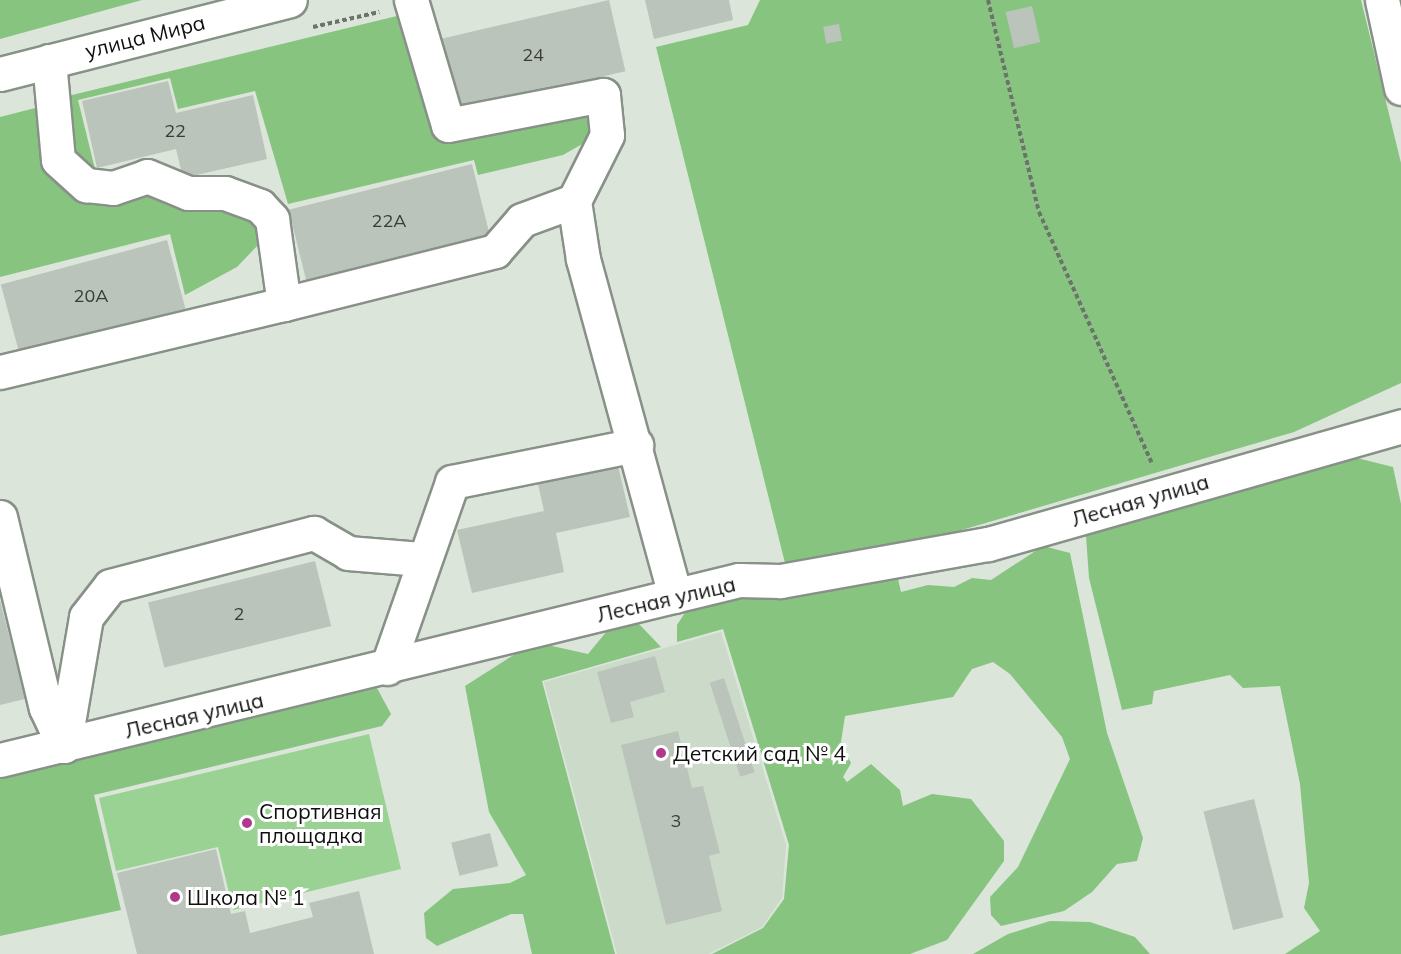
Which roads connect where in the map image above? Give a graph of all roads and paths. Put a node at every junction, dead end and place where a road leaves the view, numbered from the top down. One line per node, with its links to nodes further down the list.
1 (284, 0): 5 (street, улица Мира)
2 (411, 0): 8 (street)
3 (988, 0): 13 (path)
4 (1382, 0): 7 (street)
5 (49, 61): 6 (street, улица Мира); 9 (street)
6 (0, 74)
7 (1401, 88)
8 (574, 201): 9 (street); 12 (street)
9 (285, 304): 10 (street)
10 (0, 372)
11 (1401, 426): 13 (street, Лесная улица)
12 (636, 445): 15 (street); 16 (street)
13 (1159, 496): 16 (street, Лесная улица)
14 (0, 517): 18 (street)
15 (421, 559): 17 (street); 18 (street)
16 (675, 596): 17 (street, Лесная улица)
17 (387, 668): 18 (street, Лесная улица)
18 (64, 746): 19 (street, Лесная улица)
19 (0, 760)

